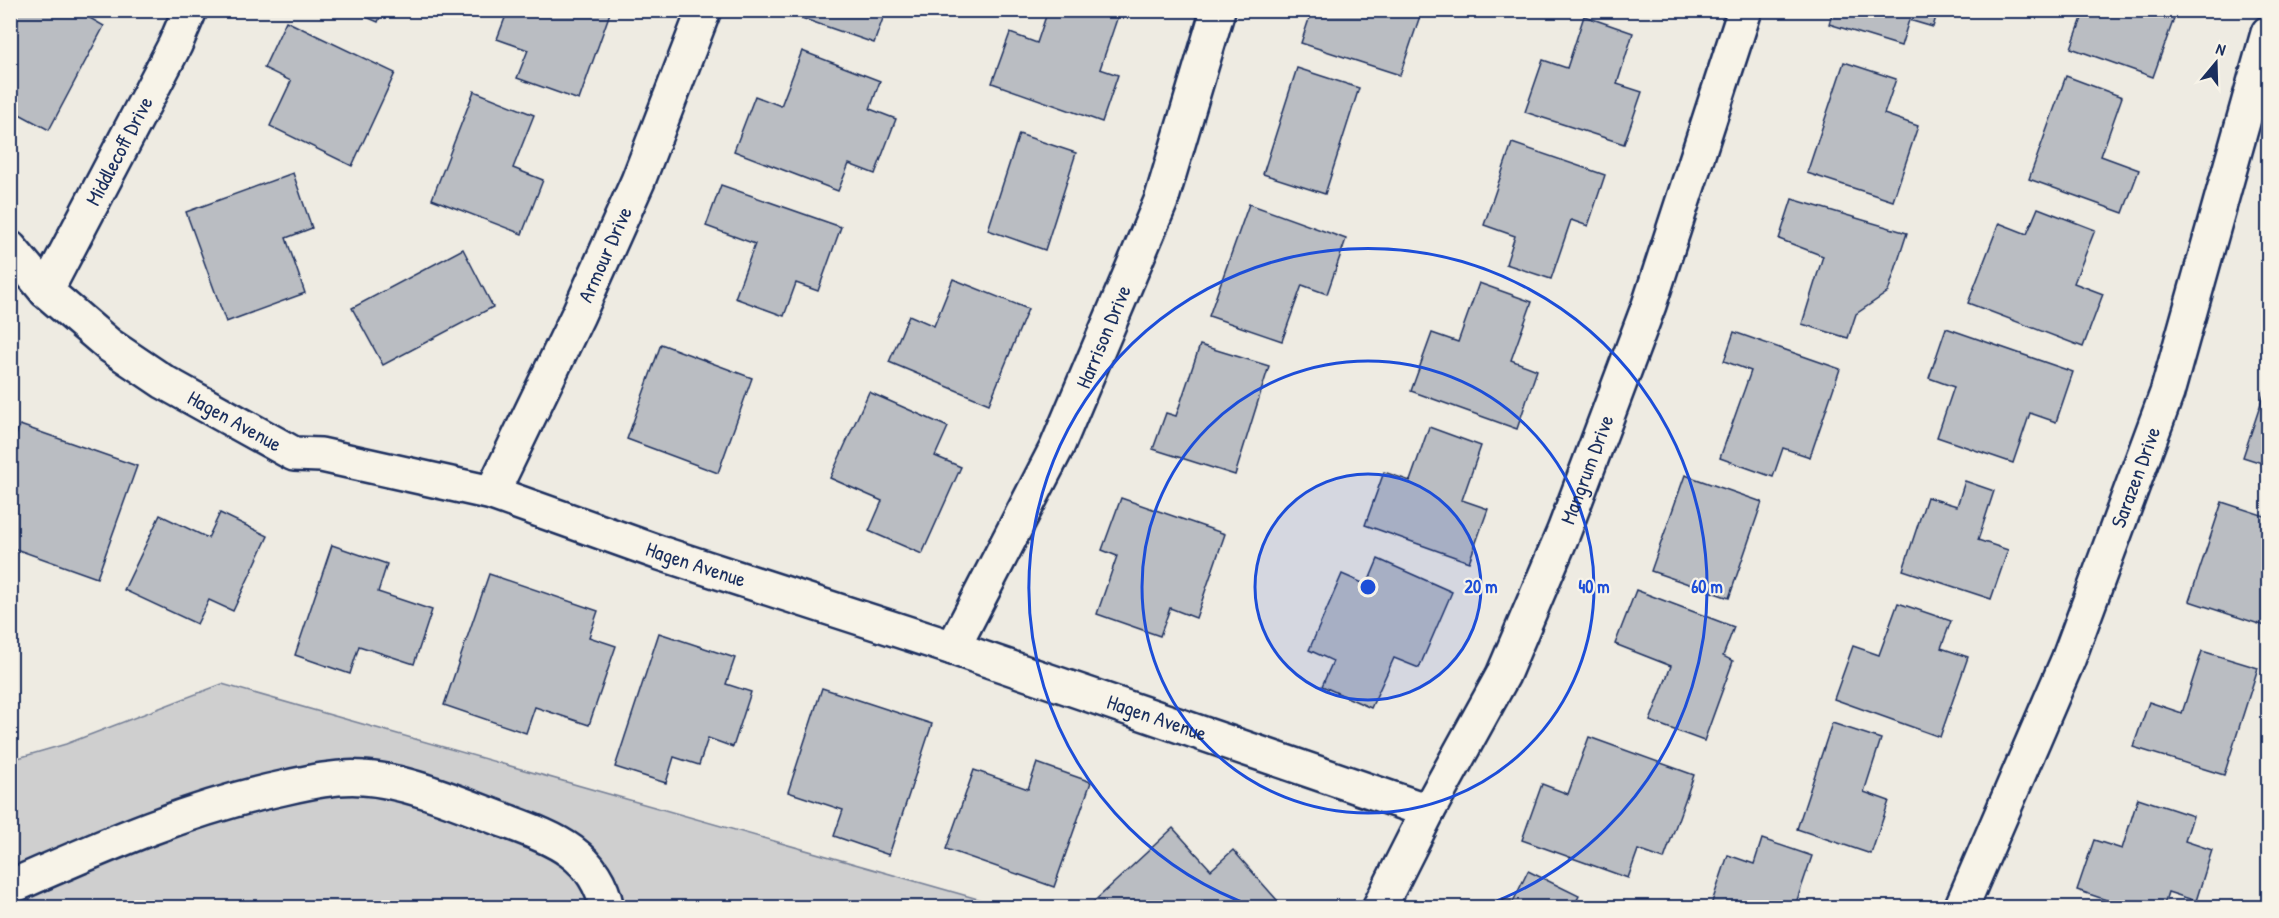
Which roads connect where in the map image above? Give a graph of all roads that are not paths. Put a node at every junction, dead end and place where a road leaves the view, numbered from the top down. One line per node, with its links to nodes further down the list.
1 (190, 10): 7 (street, Middlecoff Drive)
2 (704, 10): 8 (street, Armour Drive)
3 (1218, 10): 9 (street, Harrison Drive)
4 (1744, 10): 10 (street, Mangrum Drive)
5 (2268, 33): 14 (street, Sarazen Drive)
6 (10, 248): 7 (street, Hagen Avenue)
7 (46, 291): 8 (street, Hagen Avenue)
8 (492, 492): 9 (street, Hagen Avenue)
9 (953, 648): 10 (street, Hagen Avenue)
10 (1428, 811): 13 (street, Mangrum Drive)
11 (10, 887): 12 (street)
12 (607, 908)
13 (1379, 908)
14 (1961, 908)

